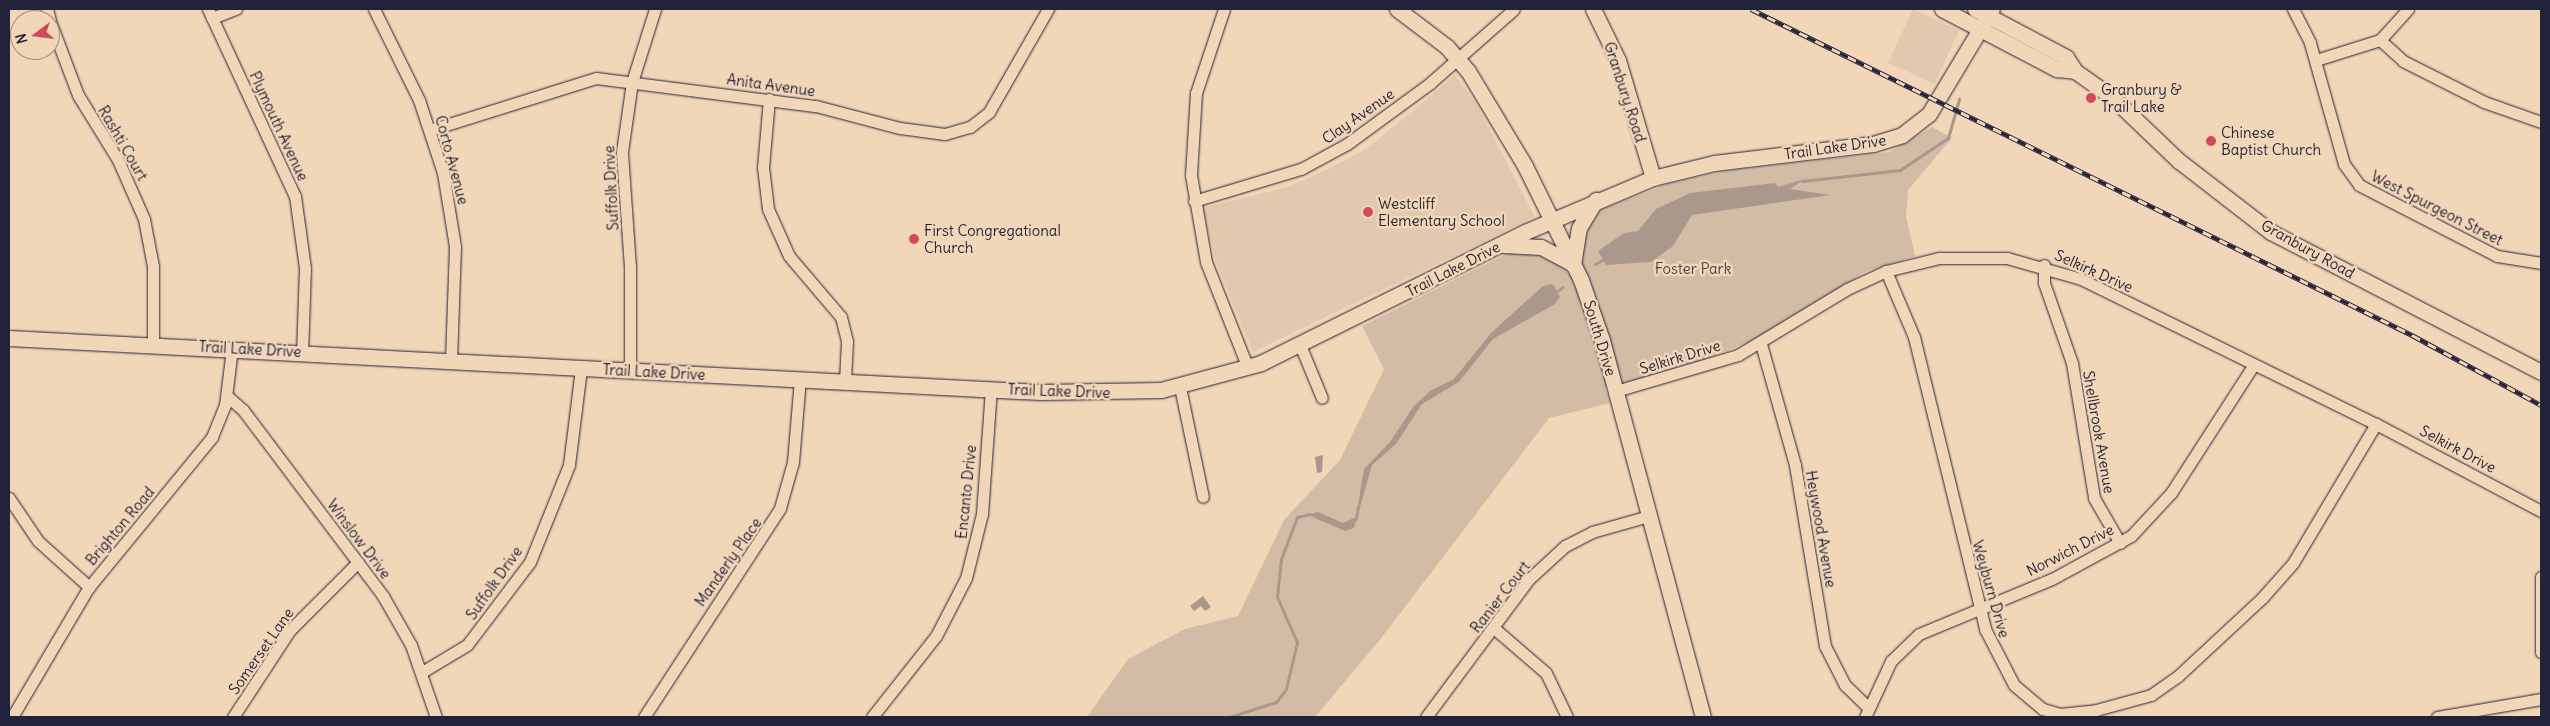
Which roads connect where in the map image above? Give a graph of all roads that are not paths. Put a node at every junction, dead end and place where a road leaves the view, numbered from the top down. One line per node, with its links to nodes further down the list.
1 (236, 9): 12 (street)
2 (374, 9): 21 (street, Corto Avenue)
3 (655, 9): 18 (street, Suffolk Drive)
4 (1047, 9): 19 (street, Anita Avenue)
5 (1224, 9): 24 (street)
6 (1397, 9): 16 (street, South Drive)
7 (1514, 9): 16 (street, Clay Avenue)
8 (1593, 9): 22 (street, Granbury Road)
9 (1942, 9): 13 (street, Granbury Road)
10 (2293, 9): 17 (street, West Spurgeon Street)
11 (2408, 9): 14 (street)
12 (210, 14): 36 (street, Plymouth Avenue)
13 (1983, 15): 22 (street, Trail Lake Drive); 42 (street, Granbury Road)
14 (2380, 40): 17 (street); 20 (street)
15 (60, 47): 33 (street, Rashti Court)
16 (1457, 58): 24 (street, Clay Avenue); 25 (street, South Drive)
17 (2316, 60): 27 (street, West Spurgeon Street)
18 (632, 82): 19 (street, Anita Avenue); 21 (street, Anita Avenue); 41 (street, Suffolk Drive)
19 (770, 99): 44 (street)
20 (2541, 122)
21 (430, 130): 37 (street, Corto Avenue)
22 (1653, 178): 23 (street, Trail Lake Drive)
23 (1596, 200): 25 (street, Trail Lake Drive); 28 (street)
24 (1194, 201): 40 (street)
25 (1550, 220): 26 (street, Trail Lake Drive); 28 (street, South Drive)
26 (1499, 245): 28 (street); 34 (street, Trail Lake Drive)
27 (2541, 263)
28 (1573, 265): 47 (street, South Drive)
29 (2044, 265): 30 (street, Selkirk Drive); 38 (street, Selkirk Drive); 55 (street, Shellbrook Avenue)
30 (1886, 271): 32 (street, Selkirk Drive); 59 (street, Weyburn Drive)
31 (9, 338): 33 (street, Trail Lake Drive)
32 (1760, 344): 47 (street, Selkirk Drive); 64 (street, Heywood Avenue)
33 (153, 345): 35 (street, Trail Lake Drive)
34 (1300, 345): 40 (street, Trail Lake Drive); 49 (street)
35 (232, 349): 36 (street, Trail Lake Drive); 48 (street, Brighton Road)
36 (302, 352): 37 (street, Trail Lake Drive)
37 (451, 360): 39 (street, Trail Lake Drive)
38 (2254, 364): 50 (street, Selkirk Drive); 55 (street, Norwich Drive)
39 (581, 368): 41 (street, Trail Lake Drive); 62 (street, Suffolk Drive)
40 (1248, 368): 45 (street, Trail Lake Drive)
41 (630, 371): 43 (street, Trail Lake Drive)
42 (2541, 372)
43 (800, 379): 44 (street, Trail Lake Drive); 68 (street, Manderly Place)
44 (845, 381): 46 (street, Trail Lake Drive)
45 (1180, 387): 46 (street, Trail Lake Drive); 51 (street)
46 (991, 389): 69 (street, Encanto Drive)
47 (1616, 392): 54 (street, South Drive)
48 (227, 396): 56 (street, Winslow Drive); 58 (street, Brighton Road)
49 (1322, 398)
50 (2376, 424): 53 (street, Selkirk Drive); 59 (street, Weyburn Drive)
51 (1203, 497)
52 (9, 498): 58 (street)
53 (2541, 511)
54 (1649, 516): 60 (street, Ranier Court); 72 (street, South Drive)
55 (2120, 543): 59 (street, Norwich Drive)
56 (358, 562): 62 (street, Winslow Drive); 66 (street, Somerset Lane)
57 (2541, 576): 61 (street)
58 (89, 587): 65 (street, Brighton Road)
59 (1978, 608): 64 (street, Norwich Drive)
60 (1495, 629): 70 (street, Ranier Court); 71 (street)
61 (2541, 652)
62 (422, 672): 67 (street, Winslow Drive)
63 (2541, 699): 73 (street)
64 (1867, 713)
65 (12, 717)
66 (233, 717)
67 (436, 717)
68 (644, 717)
69 (872, 717)
70 (1426, 717)
71 (1567, 717)
72 (1703, 717)
73 (2437, 717)

